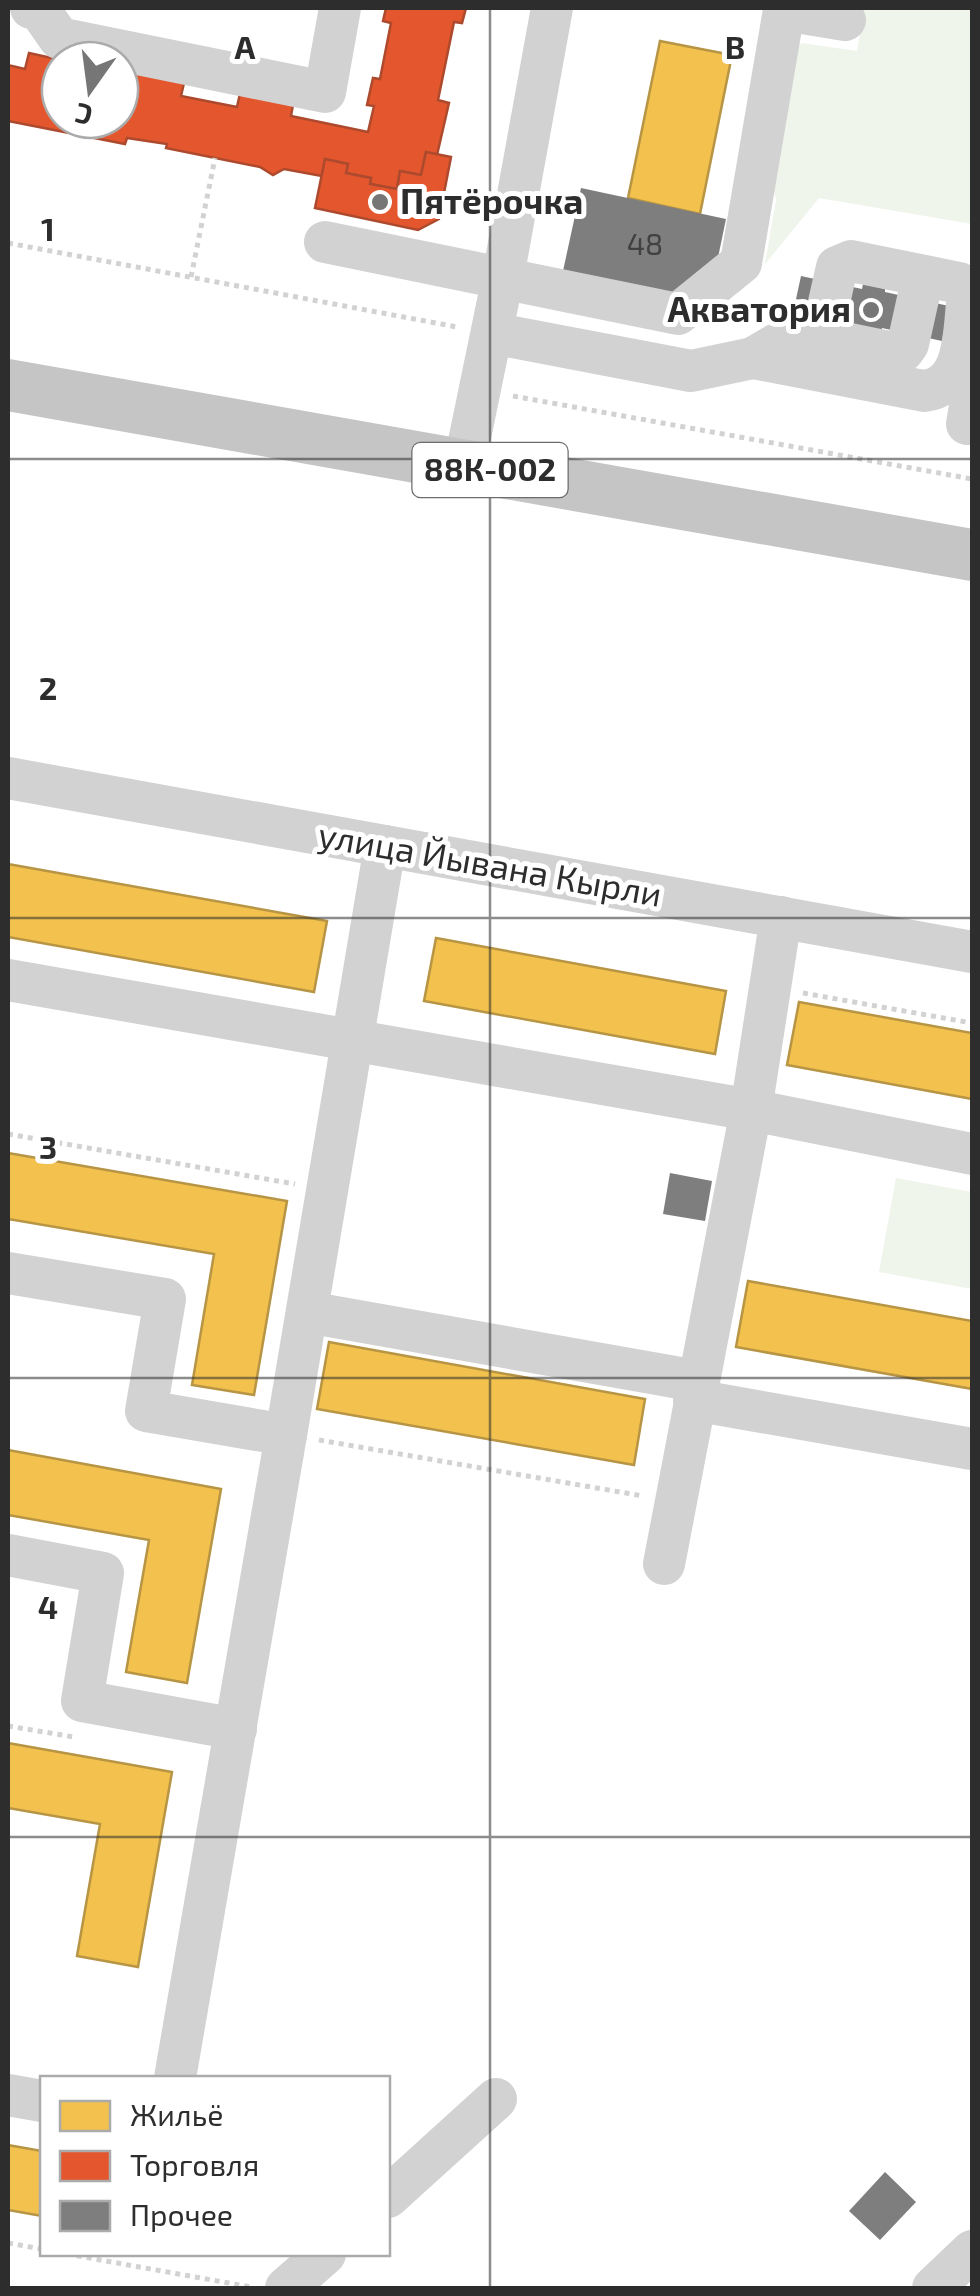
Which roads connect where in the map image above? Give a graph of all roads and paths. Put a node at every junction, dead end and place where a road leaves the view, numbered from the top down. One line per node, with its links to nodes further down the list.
1 (31, 8): 2 (street)
2 (340, 8)
3 (552, 8): 9 (street)
4 (845, 20): 9 (street)
5 (215, 158): 10 (path)
6 (325, 242): 9 (street)
7 (8, 243): 10 (path)
8 (922, 276): 12 (street); 12 (street); 13 (street)
9 (504, 277): 11 (street)
10 (191, 278): 11 (path)
11 (492, 334): 13 (street); 15 (street)
12 (821, 338): 13 (street)
13 (753, 358)
14 (8, 385): 16 (main road, 88К-002)
15 (480, 390): 16 (street); 17 (path)
16 (464, 466): 18 (main road, 88К-002)
17 (972, 480)
18 (972, 555)
19 (8, 778): 20 (street, улица Йывана Кырли)
20 (385, 846): 21 (street, улица Йывана Кырли); 26 (street)
21 (781, 917): 22 (street, улица Йывана Кырли); 24 (street)
22 (972, 952)
23 (8, 980): 26 (street)
24 (770, 987): 25 (path); 27 (street)
25 (972, 1023)
26 (353, 1039): 27 (street); 30 (street)
27 (751, 1110): 29 (street); 33 (street)
28 (8, 1134): 30 (path)
29 (972, 1154)
30 (328, 1190): 32 (street)
31 (8, 1273): 34 (street)
32 (307, 1312): 33 (street); 34 (street)
33 (696, 1391): 35 (street); 36 (street)
34 (286, 1434): 36 (path); 39 (street)
35 (972, 1449)
36 (676, 1502): 38 (street)
37 (8, 1555): 39 (street)
38 (664, 1564)
39 (236, 1729): 40 (street)
40 (176, 2076)
41 (8, 2095): 43 (street)
42 (496, 2099): 44 (street)
43 (40, 2101)
44 (393, 2178)
45 (8, 2243): 46 (path)
46 (40, 2249)
47 (972, 2251): 52 (street)
48 (78, 2256): 50 (path)
49 (322, 2256): 51 (street)
50 (260, 2288)
51 (286, 2288)
52 (932, 2288)

